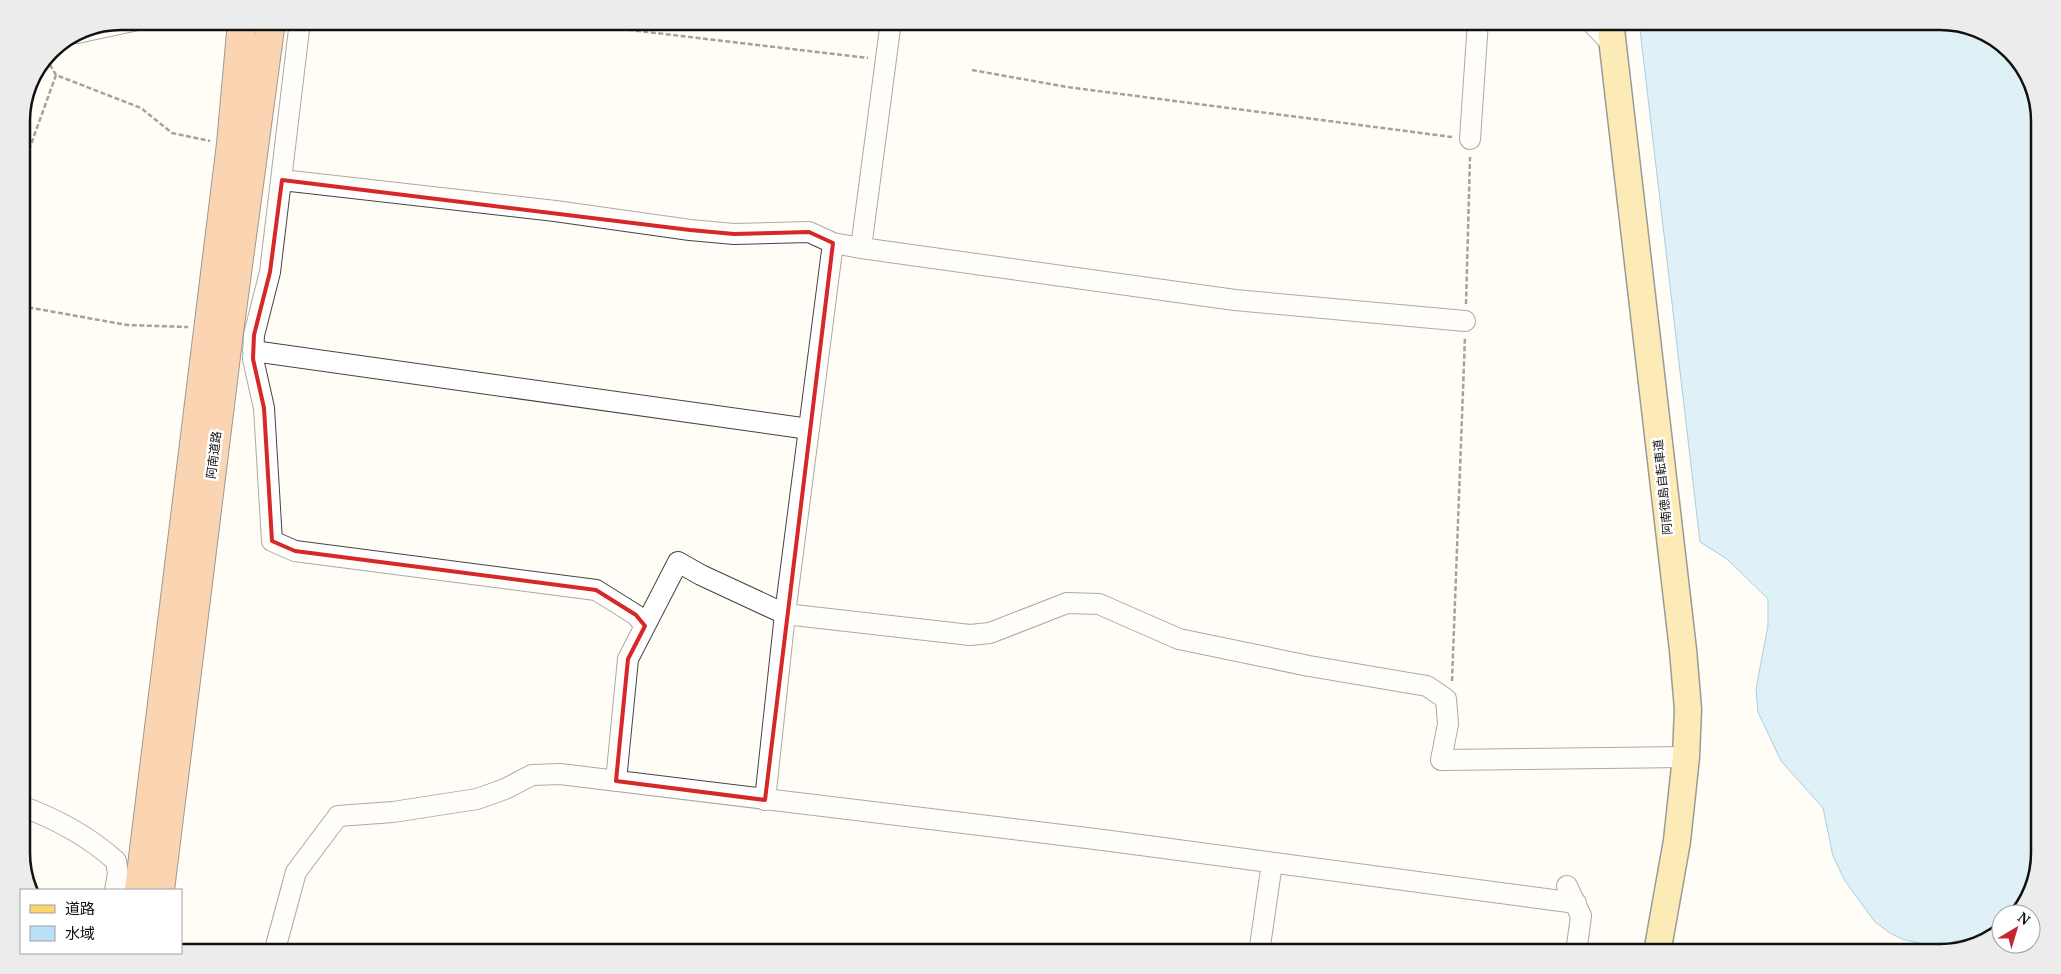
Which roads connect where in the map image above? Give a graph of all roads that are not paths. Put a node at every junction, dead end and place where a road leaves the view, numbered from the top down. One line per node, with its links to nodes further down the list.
1 (241, 30): 12 (highway, 阿南道路)
2 (270, 30): 12 (highway, 阿南道路)
3 (299, 30): 8 (street)
4 (890, 30): 10 (street)
5 (1477, 30): 7 (street)
6 (1611, 33): 16 (main road, 阿南徳島自転車道)
7 (1470, 139)
8 (282, 180): 9 (street); 12 (street)
9 (833, 243): 10 (street); 13 (street)
10 (861, 248): 11 (street)
11 (1465, 321)
12 (236, 336): 13 (street); 15 (street); 22 (highway, 阿南道路); 23 (highway, 阿南道路)
13 (809, 429): 14 (street)
14 (785, 614): 15 (street); 16 (street); 18 (street)
15 (645, 626): 17 (street)
16 (1686, 757): 27 (main road, 阿南徳島自転車道)
17 (616, 781): 18 (street); 24 (street)
18 (765, 800): 20 (street)
19 (30, 809): 21 (street)
20 (1272, 862): 25 (street); 26 (street)
21 (115, 889)
22 (140, 889)
23 (160, 889)
24 (276, 944)
25 (1260, 944)
26 (1577, 944)
27 (1660, 944)

